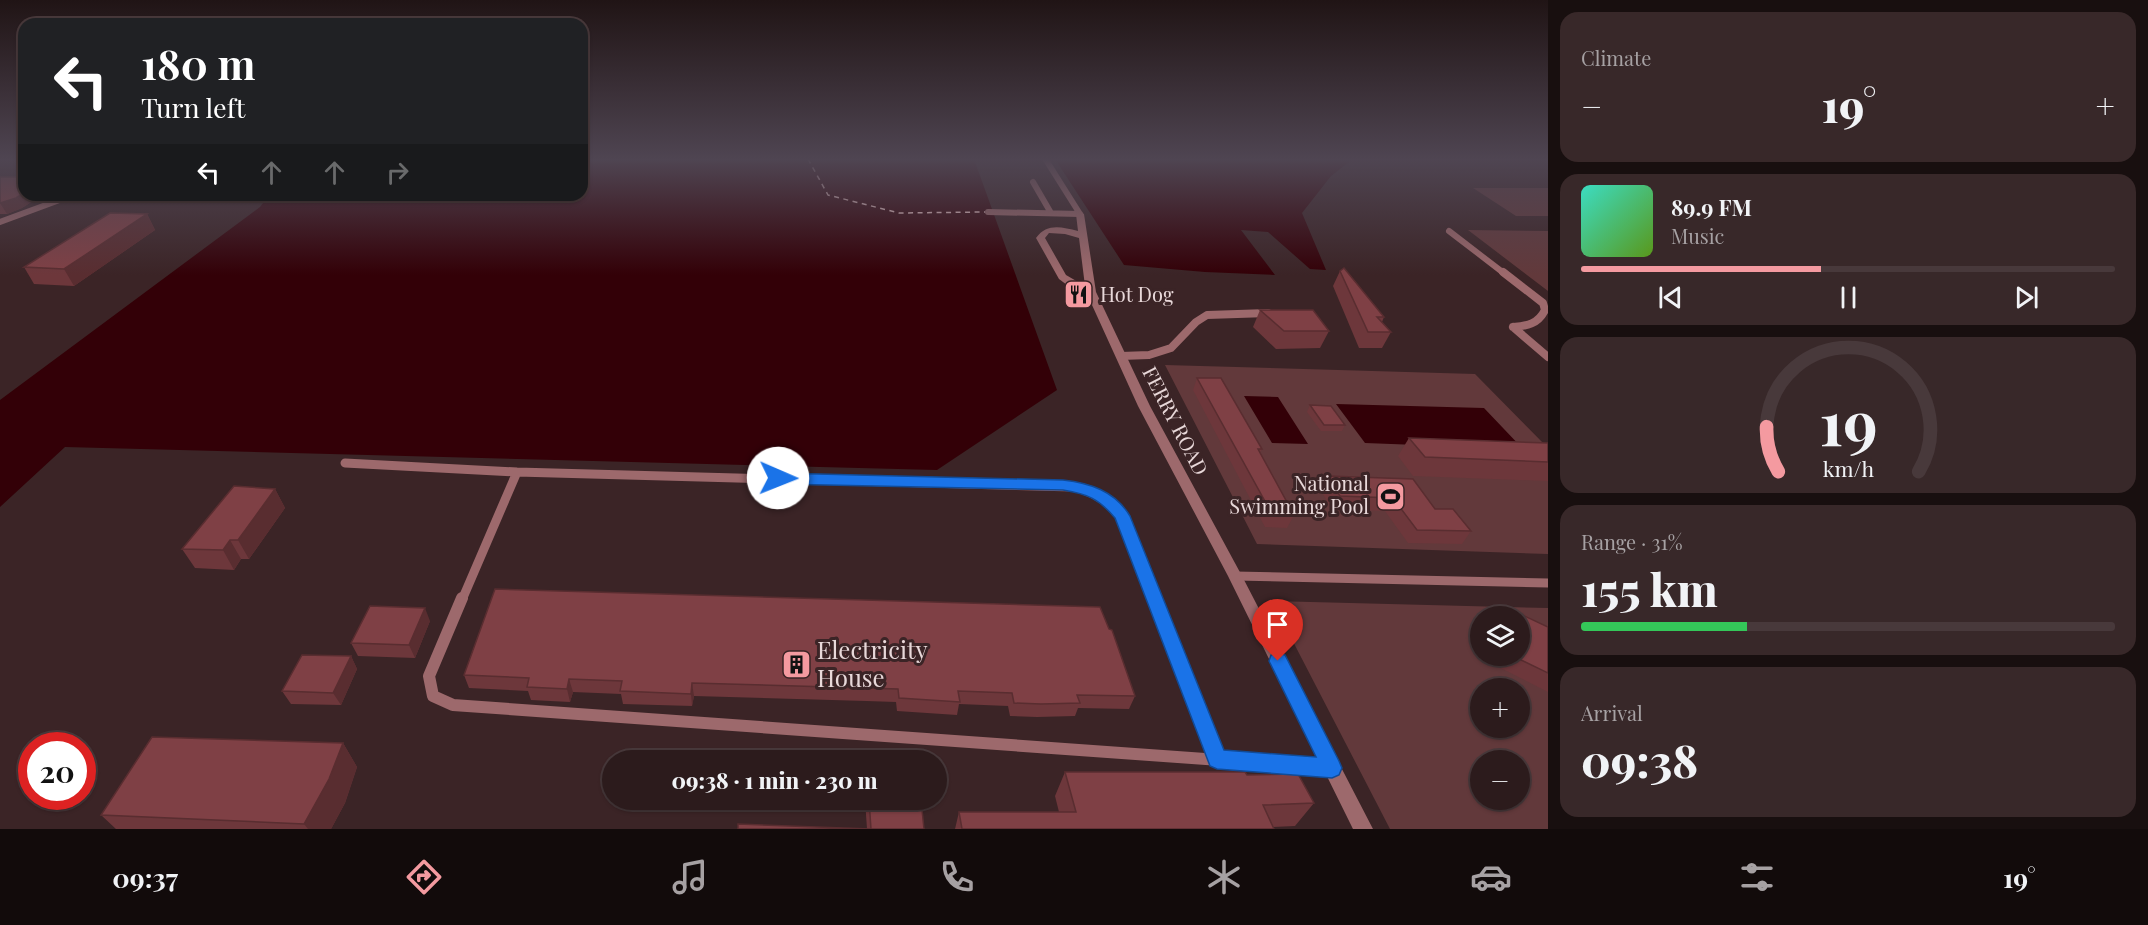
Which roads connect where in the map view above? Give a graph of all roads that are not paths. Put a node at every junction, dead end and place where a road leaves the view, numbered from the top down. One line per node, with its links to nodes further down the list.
1 (1042, 198): 5 (lane)
2 (1070, 198): 6 (lane)
3 (57, 201): 7 (lane)
4 (988, 212): 5 (lane)
5 (1051, 213): 6 (lane)
6 (1080, 214): 9 (street, FERRY ROAD)
7 (0, 222)
8 (1449, 231): 13 (lane)
9 (1083, 236): 10 (street, FERRY ROAD); 10 (street)
10 (1092, 292): 12 (street, FERRY ROAD)
11 (1277, 312): 12 (lane)
12 (1121, 356): 16 (street, FERRY ROAD)
13 (1548, 357)
14 (345, 463): 15 (lane)
15 (517, 472): 18 (lane); 18 (lane)
16 (1235, 576): 17 (lane); 19 (street, FERRY ROAD)
17 (1548, 583)
18 (1217, 759): 19 (lane)
19 (1332, 768): 20 (street, FERRY ROAD)
20 (1363, 829)

